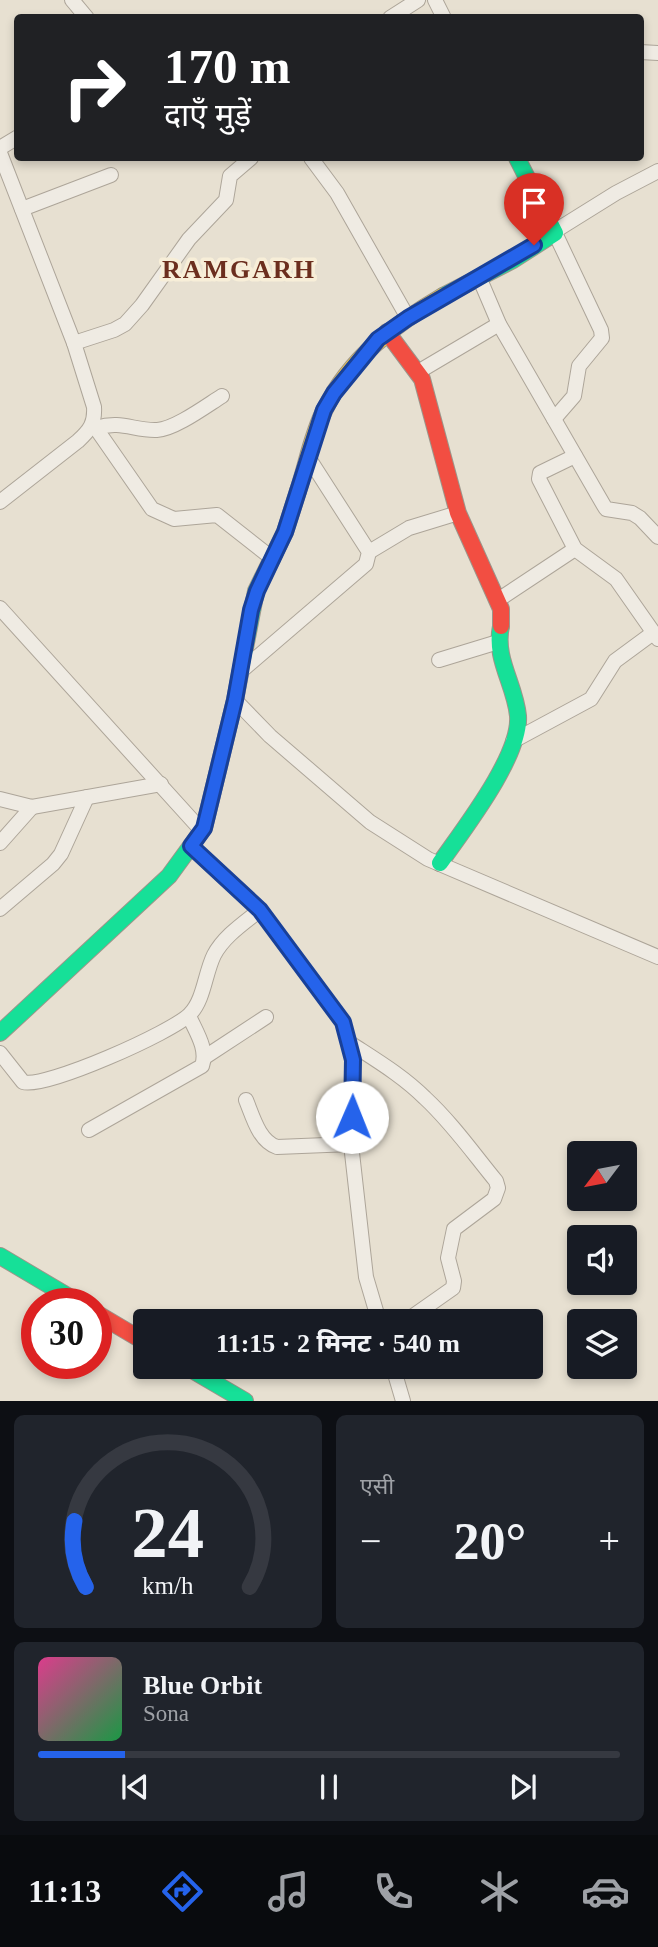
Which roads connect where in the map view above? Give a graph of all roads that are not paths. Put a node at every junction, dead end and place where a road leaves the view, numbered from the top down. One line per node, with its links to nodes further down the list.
1 (72, 0): 3 (street)
2 (418, 0): 4 (street)
3 (84, 14)
4 (396, 14)
5 (14, 139): 6 (street)
6 (0, 150): 12 (street)
7 (248, 161): 18 (street)
8 (314, 161): 15 (street)
9 (519, 161): 13 (street)
10 (658, 171): 13 (street)
11 (111, 175): 12 (street)
12 (22, 209): 18 (street)
13 (555, 232): 14 (street); 21 (street)
14 (479, 277): 15 (street); 16 (street)
15 (408, 318): 17 (street)
16 (499, 324): 19 (street); 21 (street)
17 (387, 332): 19 (street); 24 (street)
18 (74, 342): 22 (street)
19 (418, 372): 26 (street)
20 (222, 396): 22 (street)
21 (554, 419): 23 (street)
22 (95, 426): 25 (street); 30 (street)
23 (575, 456): 27 (street); 28 (street)
24 (308, 457): 29 (street); 30 (street)
25 (0, 502)
26 (458, 513): 29 (street); 31 (street)
27 (658, 537)
28 (575, 549): 31 (street); 33 (street)
29 (369, 552): 36 (street)
30 (273, 559): 36 (street)
31 (498, 600): 34 (street)
32 (0, 608): 39 (street)
33 (655, 636): 38 (street)
34 (498, 642): 35 (street); 38 (street)
35 (439, 660)
36 (240, 672): 37 (street)
37 (233, 704): 43 (street); 46 (street)
38 (513, 741): 46 (street)
39 (161, 784): 40 (street); 43 (street)
40 (88, 797): 42 (street); 47 (street)
41 (0, 799): 42 (street)
42 (32, 807): 44 (street)
43 (203, 829): 45 (street)
44 (0, 843)
45 (191, 846): 48 (street); 52 (street)
46 (440, 863): 49 (street)
47 (0, 909)
48 (260, 910): 50 (street); 53 (street)
49 (657, 955)
50 (189, 1016): 54 (street); 55 (street)
51 (267, 1017): 55 (street)
52 (0, 1033)
53 (351, 1043): 58 (street); 62 (street)
54 (0, 1053)
55 (205, 1057): 57 (street)
56 (246, 1100): 58 (street)
57 (89, 1130)
58 (351, 1144): 61 (street)
59 (2, 1261): 60 (street)
60 (51, 1288)
61 (375, 1309)
62 (423, 1309)
63 (112, 1322): 64 (street)
64 (133, 1335)
65 (207, 1379): 67 (street)
66 (396, 1379): 68 (street)
67 (244, 1401)
68 (402, 1401)

